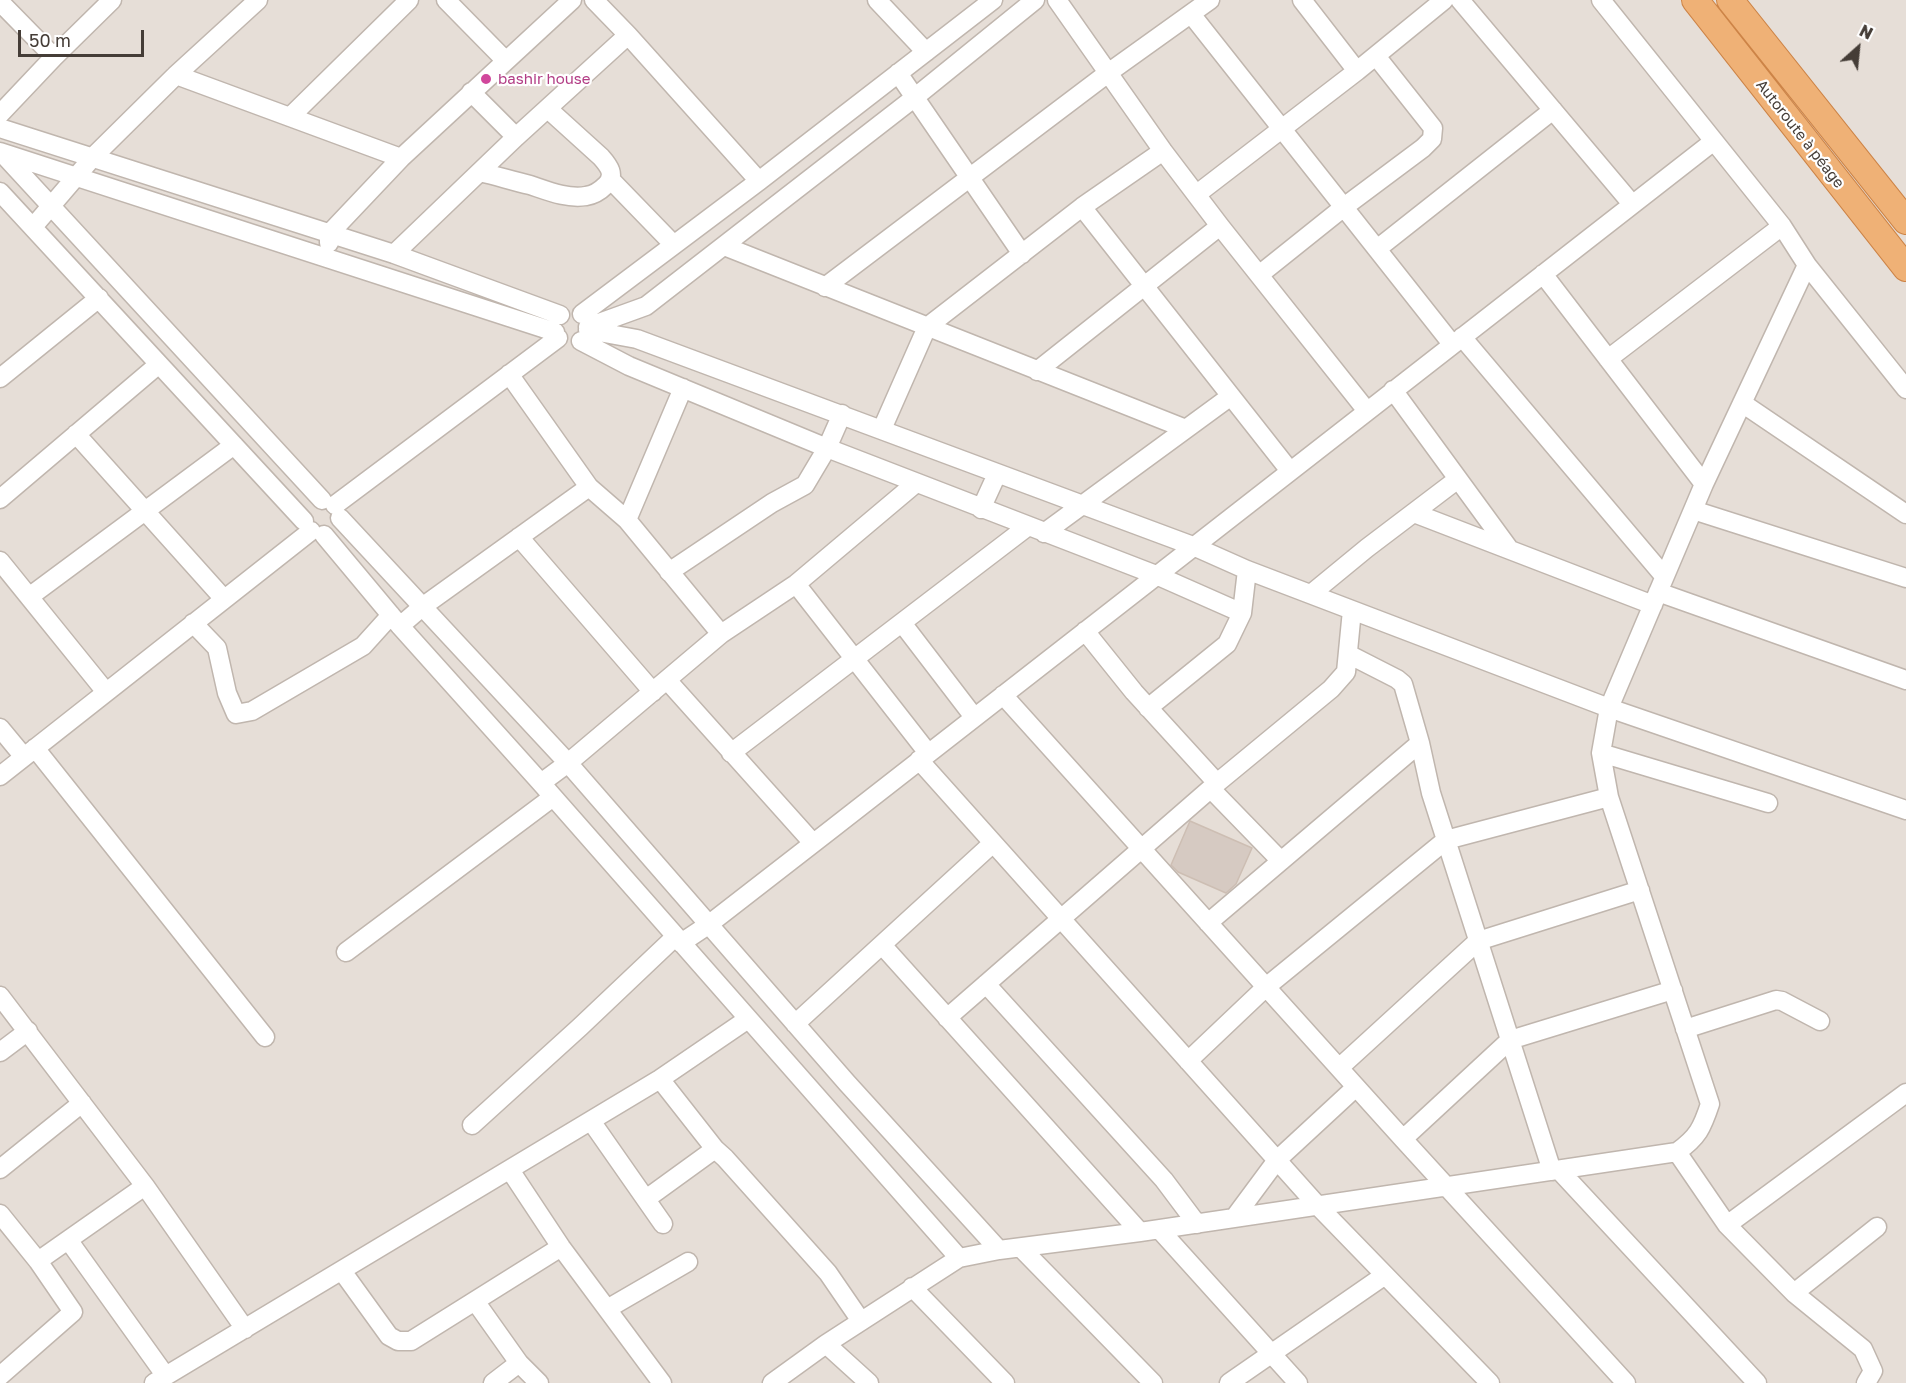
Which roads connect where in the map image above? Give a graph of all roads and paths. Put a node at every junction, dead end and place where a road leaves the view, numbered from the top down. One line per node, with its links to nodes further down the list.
1 (112, 0): 23 (street)
2 (258, 0): 28 (street)
3 (409, 0): 34 (street)
4 (446, 0): 24 (street)
5 (572, 0): 24 (street)
6 (594, 0): 20 (street)
7 (877, 0): 21 (street)
8 (993, 0): 21 (street)
9 (1035, 0): 30 (street)
10 (1057, 0): 26 (street)
11 (1210, 0): 19 (street)
12 (1302, 0): 25 (street)
13 (1444, 0): 22 (street)
14 (1460, 0): 32 (street)
15 (1601, 0): 38 (street)
16 (1695, 0): 66 (highway, Autoroute à péage)
17 (1730, 0): 54 (highway)
18 (0, 2): 23 (street)
19 (1191, 14): 26 (street); 36 (street)
20 (628, 35): 31 (street); 47 (street)
21 (926, 52): 27 (street)
22 (1376, 56): 25 (street); 53 (street)
23 (54, 57): 33 (street)
24 (505, 60): 29 (street)
25 (1357, 71): 36 (street)
26 (1108, 73): 40 (street); 45 (street)
27 (898, 74): 30 (street); 47 (street)
28 (176, 75): 34 (street); 41 (street)
29 (471, 92): 37 (street); 42 (street)
30 (914, 98): 45 (street); 60 (street)
31 (548, 109): 37 (street); 46 (street)
32 (1553, 110): 50 (street); 61 (street)
33 (0, 114)
34 (290, 117): 42 (street)
35 (0, 128): 41 (street)
36 (1282, 128): 49 (street); 53 (street)
37 (516, 137): 43 (street)
38 (1714, 141): 50 (street); 56 (street)
39 (1, 151): 44 (street); 51 (street)
40 (1163, 151): 49 (street); 52 (street)
41 (93, 157): 44 (street); 58 (street)
42 (401, 158): 58 (street)
43 (480, 172): 46 (street); 62 (street)
44 (76, 176): 51 (street); 64 (street)
45 (969, 178): 63 (street); 70 (street)
46 (611, 180): 59 (street)
47 (759, 182): 59 (street)
48 (0, 192): 57 (street)
49 (1197, 194): 55 (street)
50 (1632, 204): 67 (street)
51 (52, 207): 57 (street); 101 (street)
52 (1082, 207): 63 (street); 69 (street)
53 (1344, 207): 61 (street); 68 (street)
54 (1906, 221)
55 (1220, 226): 68 (street); 69 (street)
56 (1782, 226): 65 (street); 76 (street)
57 (33, 227): 71 (street)
58 (329, 234): 62 (street); 64 (street)
59 (674, 245): 74 (street)
60 (724, 246): 70 (street); 74 (street)
61 (1377, 249): 75 (street)
62 (394, 254): 73 (street)
63 (1022, 254): 72 (street)
64 (329, 259): 73 (street)
65 (1807, 265): 82 (street); 85 (street)
66 (1906, 268)
67 (1543, 274): 75 (street); 76 (street)
68 (1259, 275): 86 (street)
69 (1144, 285): 78 (street); 84 (street)
70 (825, 287): 72 (street)
71 (99, 298): 77 (street); 80 (street)
72 (927, 327): 78 (street); 88 (street)
73 (558, 328): 74 (street); 74 (street); 79 (street)
74 (585, 328): 81 (street); 87 (street)
75 (1457, 341): 83 (street); 120 (street)
76 (1608, 359): 97 (street)
77 (159, 364): 90 (street); 91 (street)
78 (1037, 370): 89 (street)
79 (509, 374): 98 (street); 101 (street)
80 (0, 378)
81 (683, 388): 92 (street); 107 (street)
82 (1906, 388)
83 (1394, 390): 86 (street); 95 (street)
84 (1231, 396): 89 (street); 93 (street)
85 (1742, 403): 97 (street); 106 (street)
86 (1367, 411): 93 (street)
87 (842, 414): 88 (street); 92 (street)
88 (882, 429): 94 (street)
89 (1186, 429): 100 (street)
90 (76, 434): 99 (street); 103 (street)
91 (234, 445): 103 (street); 108 (street)
92 (827, 448): 96 (street); 115 (street)
93 (1290, 471): 111 (street)
94 (997, 474): 100 (street); 102 (street)
95 (1458, 479): 105 (street); 112 (street)
96 (916, 483): 102 (street); 119 (street)
97 (1704, 484): 104 (street)
98 (589, 487): 107 (street); 110 (street)
99 (0, 499)
100 (1081, 506): 109 (street); 111 (street)
101 (332, 508): 108 (street); 108 (street); 124 (street)
102 (981, 509): 109 (street)
103 (145, 510): 122 (street); 123 (street)
104 (1693, 510): 117 (street); 120 (street)
105 (1414, 513): 112 (street); 121 (street)
106 (1906, 514)
107 (627, 520): 115 (street)
108 (313, 529): 123 (street); 127 (street)
109 (1035, 530): 116 (street); 129 (street)
110 (519, 537): 124 (street); 135 (street)
111 (1193, 546): 114 (street); 116 (street)
112 (1510, 550): 120 (street)
113 (0, 561): 118 (street)
114 (1247, 570): 121 (street); 126 (street)
115 (669, 572): 131 (street)
116 (1156, 575): 126 (street); 130 (street)
117 (1906, 578)
118 (7, 582): 122 (street)
119 (796, 584): 131 (street); 133 (street)
120 (1658, 591): 134 (street); 139 (street)
121 (1311, 594): 125 (street)
122 (29, 597): 136 (street)
123 (224, 599): 128 (street)
124 (422, 607): 127 (street); 147 (street)
125 (1352, 610): 132 (street); 139 (street)
126 (1242, 612): 138 (street)
127 (395, 621): 128 (street); 149 (street)
128 (194, 623): 136 (street)
129 (902, 623): 133 (street); 140 (street)
130 (1085, 631): 137 (street); 138 (street)
131 (721, 634): 135 (street)
132 (1348, 654): 142 (street); 150 (street)
133 (855, 659): 144 (street); 146 (street)
134 (1906, 680)
135 (660, 686): 144 (street); 147 (street)
136 (106, 692): 143 (street)
137 (1003, 695): 140 (street); 158 (street)
138 (1148, 708): 150 (street)
139 (1609, 708): 145 (street); 154 (street)
140 (974, 717): 146 (street)
141 (0, 728): 143 (street)
142 (1420, 743): 155 (street); 159 (street)
143 (29, 753): 148 (street); 178 (street)
144 (731, 753): 156 (street)
145 (1601, 753): 152 (street); 153 (street)
146 (924, 757): 156 (street); 157 (street)
147 (568, 763): 149 (street); 163 (street)
148 (0, 776)
149 (541, 783): 151 (street)
150 (1214, 786): 158 (street); 159 (street)
151 (553, 797): 164 (street); 167 (street)
152 (1609, 797): 155 (street); 160 (street)
153 (1768, 803)
154 (1906, 810)
155 (1446, 840): 165 (street); 169 (street)
156 (813, 843): 163 (street)
157 (993, 843): 161 (street); 166 (street)
158 (1142, 849): 161 (street); 162 (street)
159 (1281, 861): 162 (street)
160 (1640, 890): 165 (street); 170 (street)
161 (1061, 919): 168 (street); 181 (street)
162 (1208, 923): 169 (street)
163 (708, 925): 164 (street); 175 (street)
164 (678, 940): 173 (street); 188 (street)
165 (1478, 940): 179 (street); 182 (street)
166 (882, 945): 172 (street); 175 (street)
167 (346, 952)
168 (987, 984): 172 (street); 203 (street)
169 (1266, 987): 181 (street); 182 (street)
170 (1673, 990): 176 (street); 179 (street)
171 (0, 996): 177 (street)
172 (947, 1018): 207 (street)
173 (748, 1019): 183 (street); 212 (street)
174 (1820, 1021): 176 (street)
175 (795, 1024): 211 (street)
176 (1685, 1029): 191 (street)
177 (28, 1031): 180 (street); 186 (street)
178 (265, 1037)
179 (1510, 1040): 189 (street); 195 (street)
180 (0, 1052)
181 (1188, 1061): 192 (street)
182 (1339, 1068): 184 (street)
183 (660, 1079): 187 (street); 190 (street)
184 (1356, 1087): 189 (street); 192 (street)
185 (1905, 1093): 204 (street)
186 (82, 1103): 193 (street); 196 (street)
187 (591, 1121): 194 (street); 198 (street)
188 (472, 1125)
189 (1403, 1139): 197 (street)
190 (715, 1149): 198 (street); 221 (street)
191 (1677, 1152): 195 (street); 204 (street)
192 (1277, 1160): 199 (street); 201 (street)
193 (0, 1169)
194 (510, 1170): 209 (street); 215 (street)
195 (1555, 1170): 197 (street); 239 (street)
196 (145, 1186): 208 (street); 222 (street)
197 (1446, 1186): 199 (street); 238 (street)
198 (646, 1199): 202 (street)
199 (1318, 1206): 201 (street); 216 (street)
200 (0, 1214): 213 (street)
201 (1234, 1218): 203 (street)
202 (663, 1224)
203 (1197, 1224): 206 (street)
204 (1727, 1225): 218 (street)
205 (1876, 1227): 218 (street)
206 (1159, 1229): 207 (street); 224 (street)
207 (1140, 1232): 210 (street)
208 (69, 1241): 213 (street); 227 (street)
209 (561, 1248): 219 (street); 220 (street)
210 (1021, 1248): 211 (street); 234 (street)
211 (999, 1250): 212 (street)
212 (959, 1258): 217 (street)
213 (38, 1262): 226 (street)
214 (688, 1262): 220 (street)
215 (342, 1271): 219 (street); 222 (street)
216 (1385, 1275): 224 (street); 237 (street)
217 (912, 1287): 221 (street); 233 (street)
218 (1794, 1293): 240 (street)
219 (476, 1301): 225 (street)
220 (607, 1309): 230 (street)
221 (861, 1321): 223 (street)
222 (245, 1329): 227 (street)
223 (826, 1344): 231 (street); 232 (street)
224 (1271, 1354): 235 (street); 236 (street)
225 (519, 1363): 228 (street); 229 (street)
226 (0, 1376)
227 (159, 1379)
228 (493, 1383)
229 (539, 1383)
230 (662, 1383)
231 (772, 1383)
232 (869, 1383)
233 (1005, 1383)
234 (1153, 1383)
235 (1229, 1383)
236 (1298, 1383)
237 (1490, 1383)
238 (1626, 1383)
239 (1757, 1383)
240 (1866, 1383)

